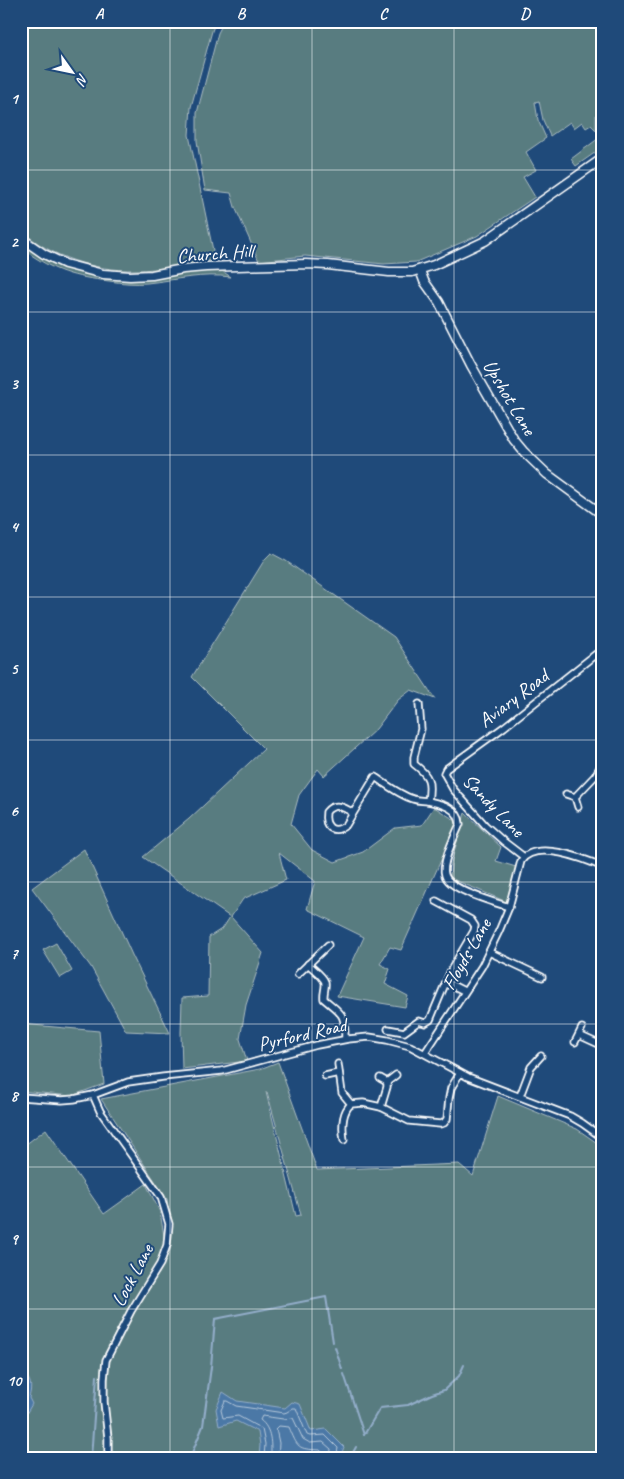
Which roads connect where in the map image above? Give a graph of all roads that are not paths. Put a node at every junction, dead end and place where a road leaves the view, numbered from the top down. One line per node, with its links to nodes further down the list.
1 (603, 158): 3 (main road, Church Hill)
2 (21, 238): 3 (main road, Church Hill)
3 (420, 270): 4 (main road, Upshot Lane)
4 (603, 515)
5 (603, 653): 8 (street, Aviary Road)
6 (419, 704): 11 (street)
7 (603, 762): 10 (street)
8 (444, 773): 14 (street, Sandy Lane)
9 (566, 794): 10 (street)
10 (575, 798): 12 (street)
11 (428, 801): 13 (street); 17 (street)
12 (578, 807)
13 (353, 813): 13 (street)
14 (524, 857): 15 (street); 17 (street, Floyds Lane)
15 (603, 867)
16 (436, 901): 23 (street)
17 (509, 907): 19 (street, Floyds Lane)
18 (328, 945): 20 (street)
19 (490, 952): 22 (street); 24 (street, Floyds Lane)
20 (308, 964): 21 (street); 28 (street)
21 (298, 974)
22 (542, 977)
23 (446, 982): 24 (street); 26 (street)
24 (464, 991): 31 (street, Floyds Lane)
25 (582, 1028): 27 (street)
26 (388, 1029)
27 (579, 1035): 29 (street); 30 (street)
28 (345, 1039): 31 (street, Pyrford Road); 40 (street, Pyrford Road)
29 (575, 1042)
30 (603, 1046)
31 (425, 1053): 35 (street, Pyrford Road)
32 (541, 1056): 41 (street)
33 (338, 1064): 34 (street)
34 (339, 1073): 37 (street); 43 (street)
35 (460, 1073): 41 (street, Pyrford Road); 44 (street)
36 (396, 1075): 39 (street)
37 (325, 1076)
38 (380, 1078): 39 (street)
39 (387, 1082): 44 (street)
40 (93, 1095): 42 (street, Pyrford Road); 47 (street, Lock Lane)
41 (520, 1096): 46 (street, Pyrford Road)
42 (21, 1097)
43 (350, 1104): 44 (street); 45 (street)
44 (381, 1107)
45 (342, 1137)
46 (603, 1138)
47 (108, 1458)

